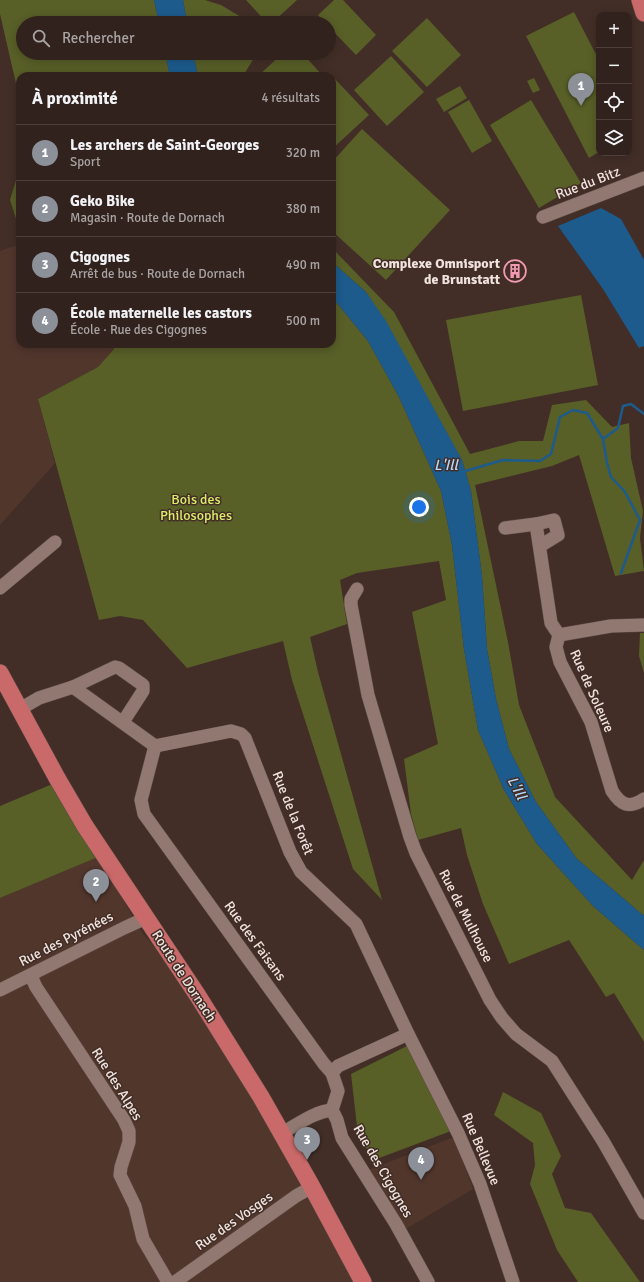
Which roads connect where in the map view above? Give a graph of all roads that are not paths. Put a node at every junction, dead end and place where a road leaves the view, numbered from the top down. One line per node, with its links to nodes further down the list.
1 (640, 0): 2 (main road)
2 (644, 13)
3 (644, 178): 4 (street, Rue du Bitz)
4 (543, 217)
5 (536, 524): 6 (street); 8 (street, Rue de Soleure); 8 (street)
6 (505, 528)
7 (55, 542): 9 (street)
8 (540, 546): 12 (street, Rue de Soleure)
9 (0, 588)
10 (357, 589): 27 (street, Rue de Mulhouse)
11 (644, 625): 12 (street, Rue de Soleure)
12 (559, 635): 18 (street, Rue de Soleure)
13 (0, 673): 15 (main road, Route de Dornach)
14 (73, 687): 15 (street); 16 (street); 16 (street)
15 (20, 709): 19 (main road, Route de Dornach)
16 (122, 722): 17 (street)
17 (155, 746): 22 (street, Rue de la Forêt); 23 (street, Rue des Faisans)
18 (644, 799)
19 (146, 918): 20 (street, Rue des Pyrénées); 25 (main road, Route de Dornach)
20 (31, 976): 21 (street, Rue des Pyrénées); 28 (street, Rue des Alpes)
21 (0, 990)
22 (408, 1034): 23 (street); 32 (street, Rue Bellevue)
23 (332, 1073): 24 (street)
24 (332, 1110): 25 (street); 31 (street, Rue des Cigognes)
25 (282, 1133): 26 (main road, Route de Dornach)
26 (312, 1187): 29 (street, Rue des Vosges); 30 (main road, Route de Dornach)
27 (644, 1213)
28 (168, 1282)
29 (176, 1282)
30 (363, 1282)
31 (428, 1282)
32 (513, 1282)

